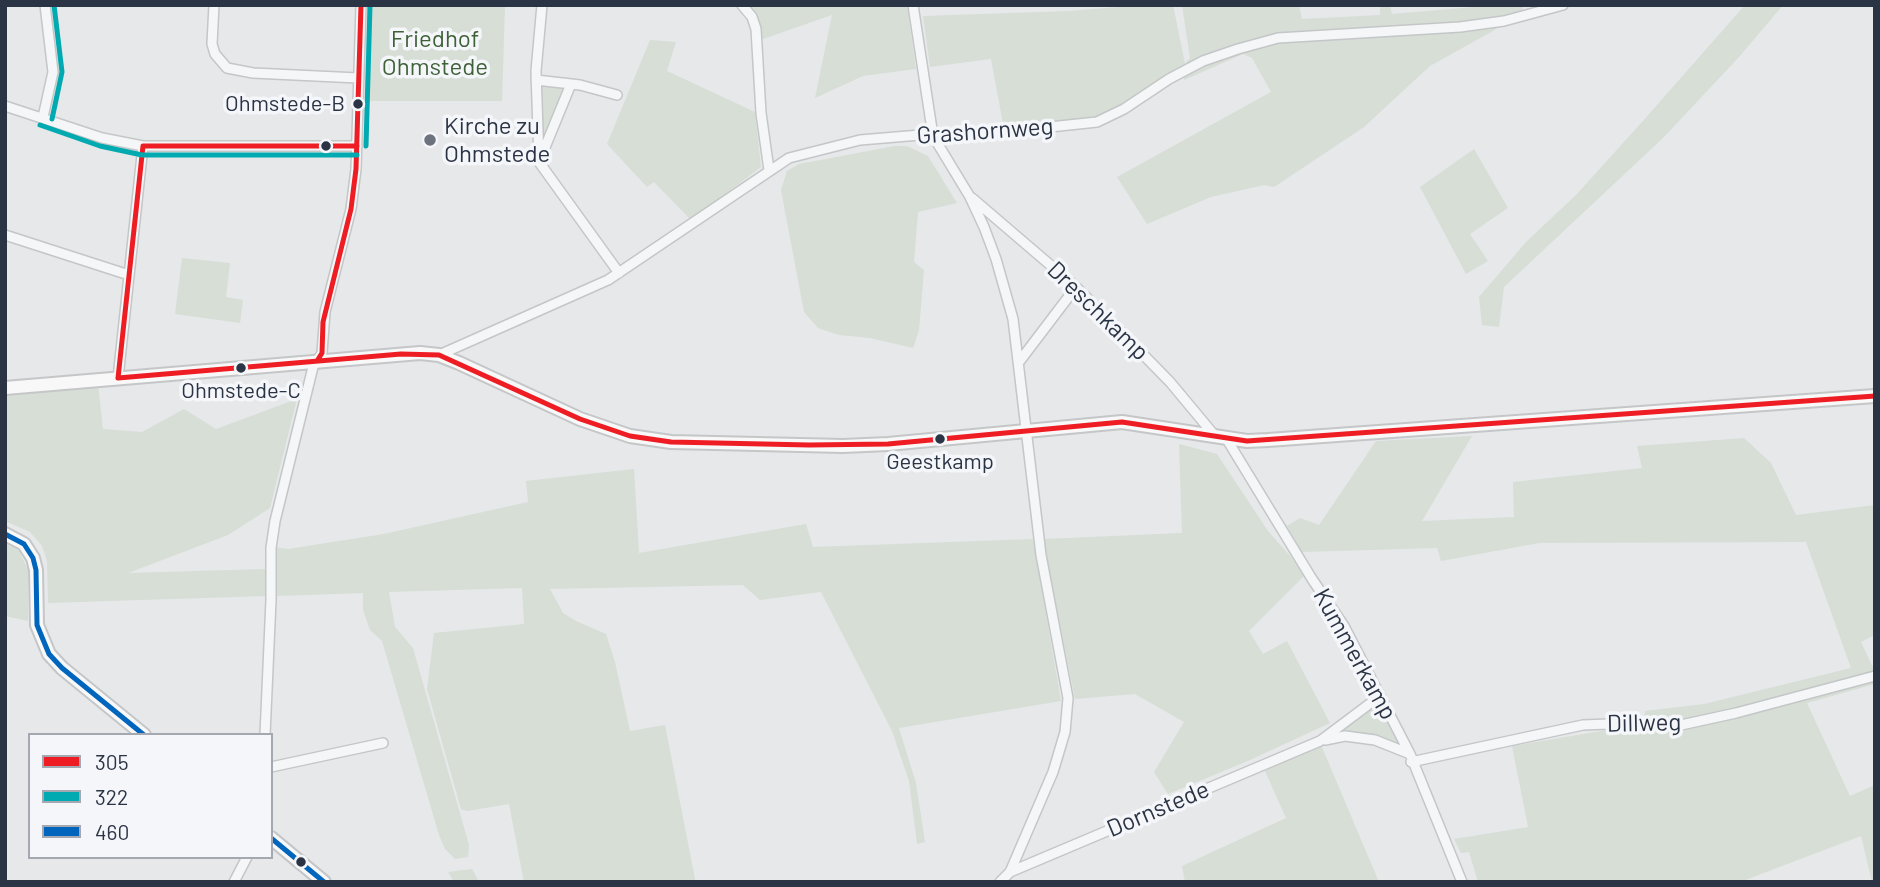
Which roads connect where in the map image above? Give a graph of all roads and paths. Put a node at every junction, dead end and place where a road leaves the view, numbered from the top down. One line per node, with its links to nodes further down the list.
1 (45, 5): 13 (street)
2 (215, 5): 8 (street)
3 (360, 5): 8 (street)
4 (542, 5): 9 (street)
5 (912, 5): 14 (street)
6 (1563, 5): 14 (street, Grashornweg)
7 (745, 6): 18 (street)
8 (358, 78): 16 (street)
9 (536, 80): 10 (street); 17 (street)
10 (571, 84): 11 (street); 17 (street)
11 (617, 95)
12 (5, 106): 13 (street)
13 (43, 117): 15 (street)
14 (933, 136): 18 (street, Grashornweg); 19 (street)
15 (143, 146): 16 (street); 22 (street)
16 (357, 146): 25 (street)
17 (539, 162): 21 (street)
18 (769, 170): 21 (street, Grashornweg)
19 (970, 197): 23 (street, Dreschkamp); 26 (street)
20 (5, 235): 22 (street)
21 (619, 273): 24 (street, Grashornweg)
22 (129, 275): 27 (street)
23 (1076, 287): 26 (street); 31 (street, Dreschkamp)
24 (439, 355): 25 (street); 30 (street)
25 (317, 361): 27 (street); 36 (street)
26 (1019, 362): 30 (street)
27 (118, 378): 28 (street)
28 (5, 388)
29 (1875, 396): 31 (street)
30 (1027, 430): 31 (street); 43 (street)
31 (1221, 437): 34 (street, Kummerkamp)
32 (5, 534): 35 (street)
33 (1875, 676): 39 (street, Dillweg)
34 (1380, 696): 37 (street, Dornstede); 39 (street, Kummerkamp)
35 (142, 733)
36 (265, 733)
37 (1320, 741): 39 (street, Dornstede); 43 (street, Dornstede)
38 (383, 743): 40 (street)
39 (1410, 758): 47 (street, Kummerkamp)
40 (273, 767)
41 (273, 840): 45 (street)
42 (246, 859): 44 (street)
43 (1010, 872): 46 (street, Dornstede)
44 (234, 882)
45 (324, 882)
46 (1000, 882)
47 (1462, 882)

